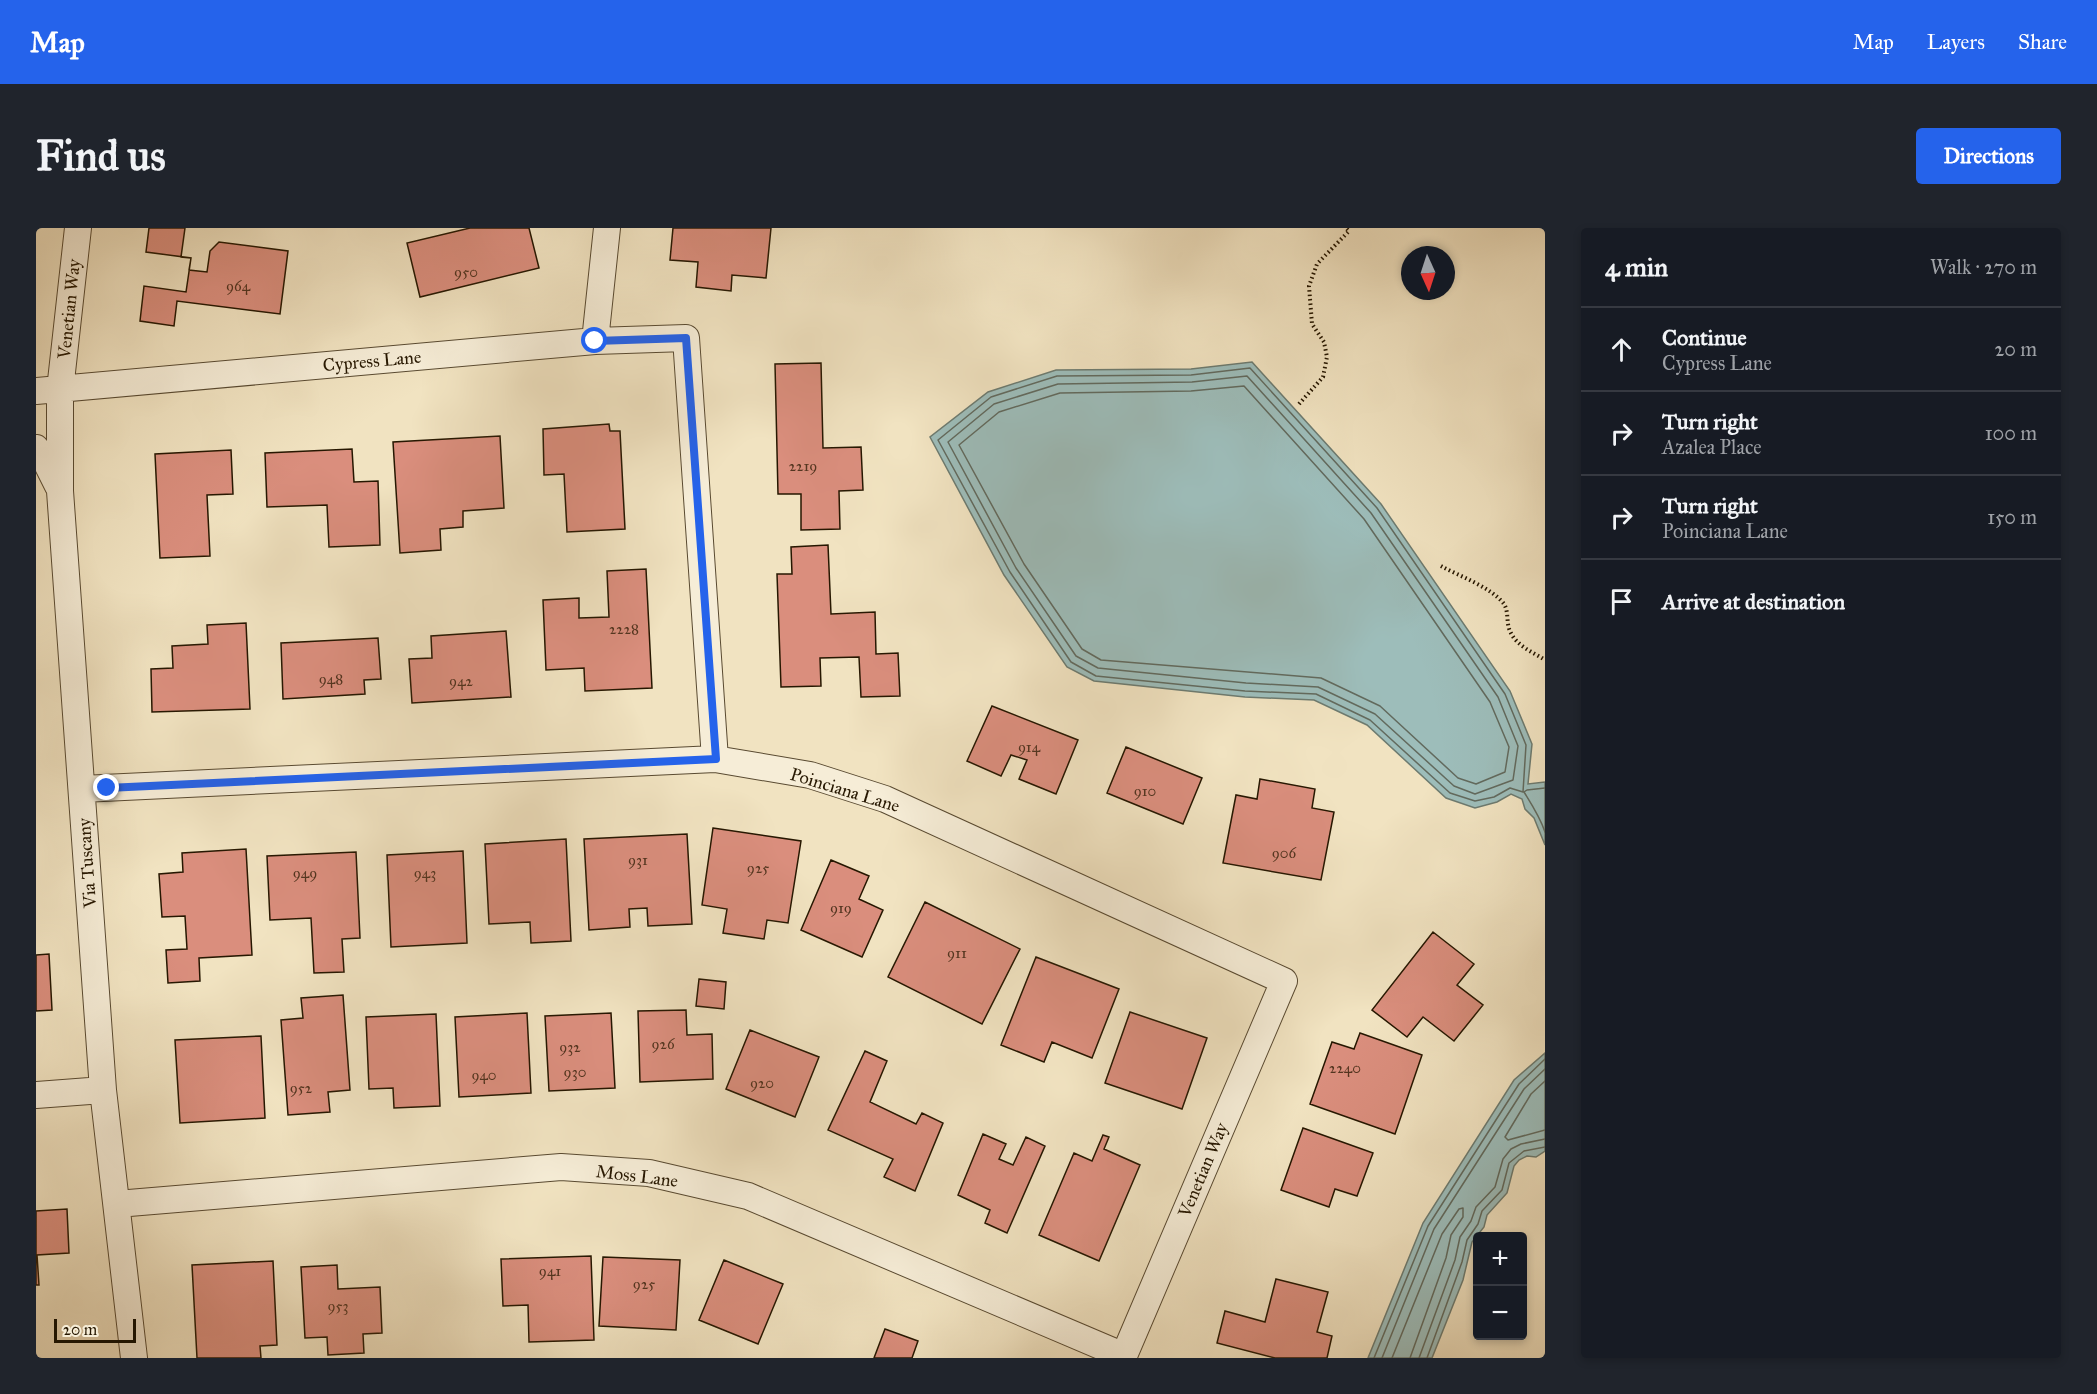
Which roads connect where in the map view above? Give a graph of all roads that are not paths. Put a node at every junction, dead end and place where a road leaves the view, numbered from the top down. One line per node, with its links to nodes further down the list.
1 (78, 228): 4 (street, Venetian Way)
2 (607, 228): 3 (street)
3 (595, 341): 4 (street, Cypress Lane); 7 (street, Cypress Lane)
4 (48, 391): 6 (street, Via Tuscany)
5 (36, 448): 6 (street)
6 (60, 490): 8 (street, Via Tuscany)
7 (716, 759): 8 (street, Poinciana Lane); 9 (street, Poinciana Lane)
8 (82, 789): 10 (street, Via Tuscany)
9 (1284, 981): 13 (street, Venetian Way)
10 (103, 1090): 11 (street); 12 (street, Via Tuscany)
11 (36, 1095)
12 (117, 1204): 13 (street, Moss Lane); 14 (street, Via Tuscany)
13 (1123, 1357)
14 (134, 1358)

